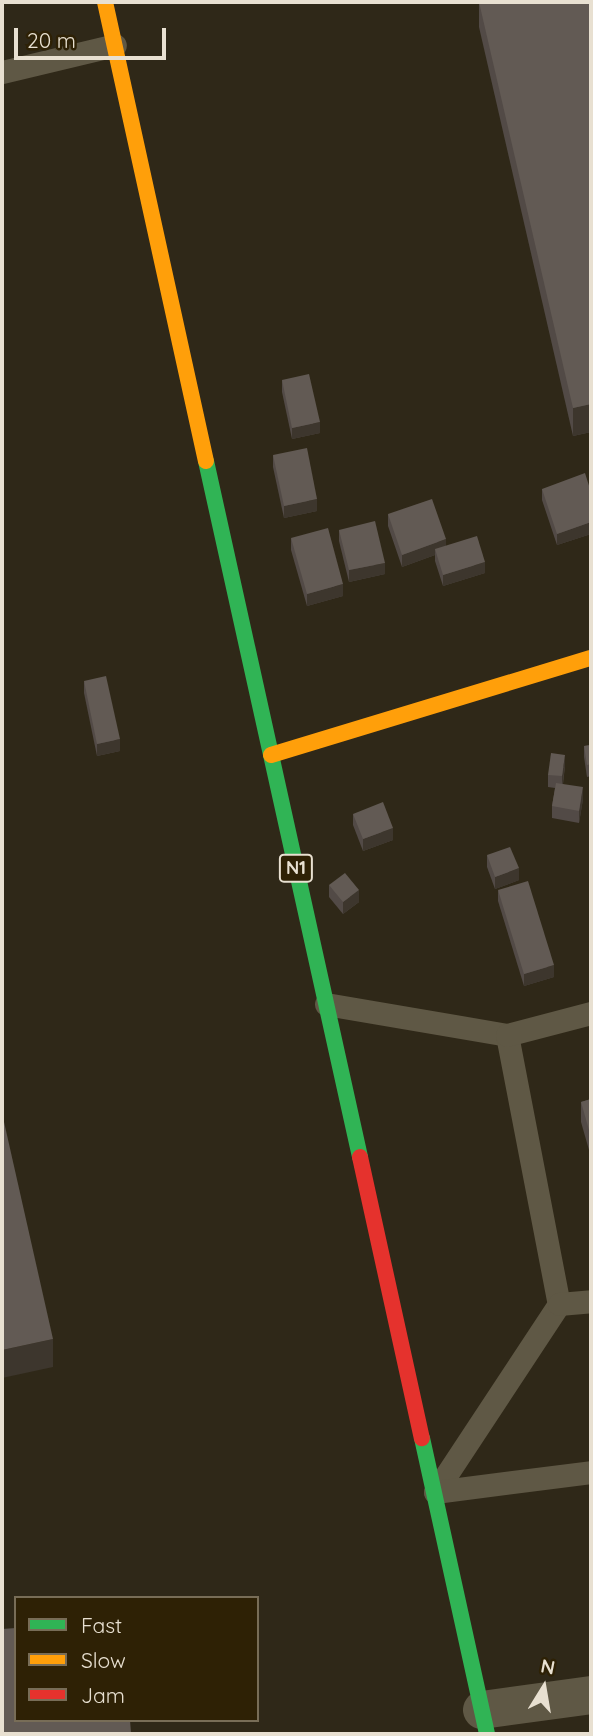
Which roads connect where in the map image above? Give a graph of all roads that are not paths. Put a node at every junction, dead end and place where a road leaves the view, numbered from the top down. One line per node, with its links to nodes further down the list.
1 (105, 2): 2 (main road, N1)
2 (115, 45): 3 (lane); 5 (main road, N1)
3 (2, 72)
4 (591, 658): 5 (main road)
5 (271, 755): 6 (main road, N1)
6 (326, 1004): 8 (lane); 12 (main road, N1)
7 (591, 1013): 8 (lane)
8 (506, 1034): 10 (lane)
9 (591, 1301): 10 (lane)
10 (559, 1304): 12 (lane)
11 (591, 1472): 12 (lane)
12 (435, 1492): 14 (main road, N1)
13 (591, 1695): 14 (street)
14 (485, 1722)

